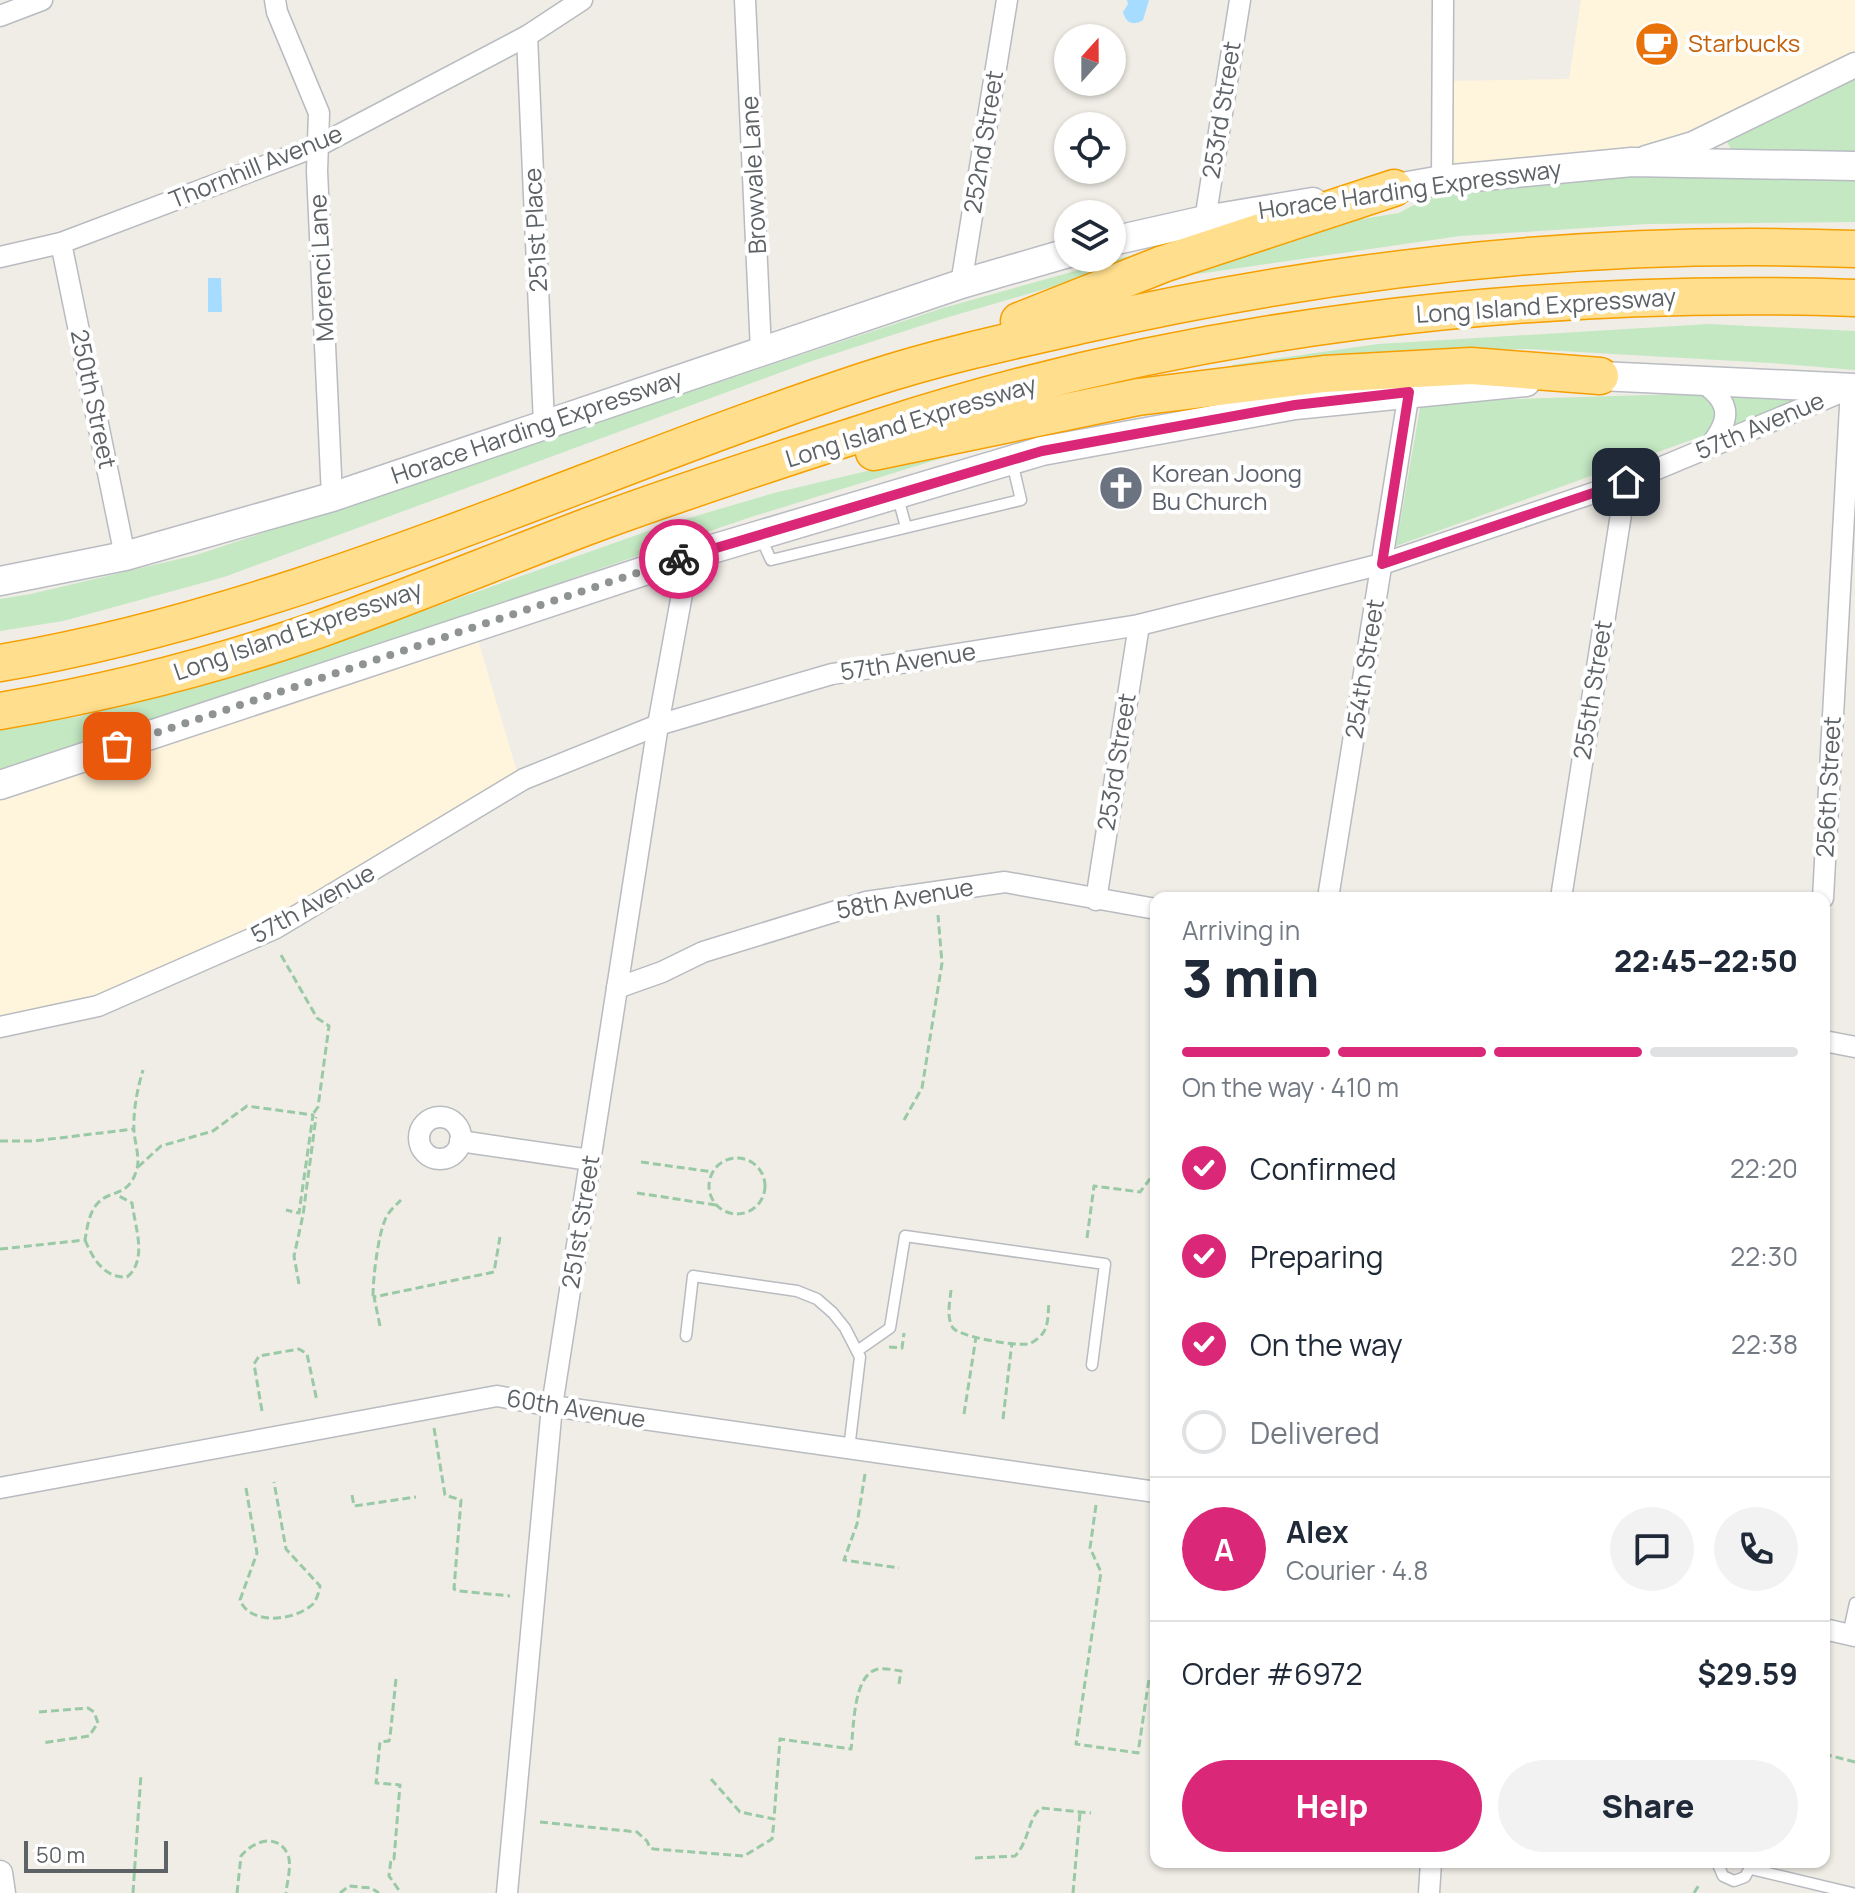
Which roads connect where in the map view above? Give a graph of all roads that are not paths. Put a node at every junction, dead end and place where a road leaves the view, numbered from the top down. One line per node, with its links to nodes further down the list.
1 (42, 0): 8 (street)
2 (275, 0): 11 (street, Morenci Lane)
3 (582, 0): 9 (street, Thornhill Avenue)
4 (745, 0): 24 (street, Browvale Lane)
5 (1007, 0): 22 (street, 252nd Street)
6 (1240, 0): 16 (street, 253rd Street)
7 (1443, 0): 14 (street)
8 (0, 16)
9 (527, 36): 11 (street, Thornhill Avenue); 30 (street, 251st Place)
10 (1852, 75): 12 (street)
11 (320, 145): 18 (street, Thornhill Avenue); 35 (street, Morenci Lane)
12 (1632, 162): 13 (main road, Horace Harding Expressway); 14 (main road, Horace Harding Expressway)
13 (1855, 166)
14 (1442, 180): 15 (main road, Horace Harding Expressway)
15 (1394, 188): 16 (main road, Horace Harding Expressway); 26 (highway)
16 (1205, 220): 17 (main road, Horace Harding Expressway)
17 (1126, 238)
18 (61, 243): 20 (street, Thornhill Avenue); 39 (street, 250th Street)
19 (1855, 249): 26 (highway, Long Island Expressway)
20 (0, 257)
21 (1054, 257): 22 (main road, Horace Harding Expressway)
22 (961, 284): 24 (main road, Horace Harding Expressway)
23 (1855, 298): 36 (highway, Long Island Expressway)
24 (761, 351): 30 (main road, Horace Harding Expressway)
25 (1600, 376): 27 (main road); 29 (main road); 36 (highway)
26 (870, 379): 44 (highway, Long Island Expressway)
27 (1698, 380): 28 (main road); 31 (street)
28 (1853, 388): 31 (street, 57th Avenue); 50 (street, 256th Street)
29 (1409, 392): 32 (main road); 41 (street, 254th Street)
30 (544, 424): 35 (main road, Horace Harding Expressway)
31 (1709, 447): 33 (street, 57th Avenue)
32 (1011, 460): 34 (main road); 37 (lane)
33 (1626, 482): 41 (street, 57th Avenue); 49 (street, 255th Street)
34 (897, 494): 37 (lane); 38 (main road)
35 (332, 497): 39 (main road, Horace Harding Expressway)
36 (594, 524): 45 (highway, Long Island Expressway)
37 (906, 527): 38 (lane)
38 (760, 535): 40 (main road)
39 (125, 556): 42 (main road, Horace Harding Expressway)
40 (689, 556): 46 (street, 251st Street); 47 (main road)
41 (1382, 564): 43 (street, 57th Avenue); 48 (street, 254th Street)
42 (0, 581)
43 (1139, 625): 46 (street, 57th Avenue); 51 (street, 253rd Street)
44 (0, 663)
45 (0, 711)
46 (658, 725): 53 (street, 251st Street); 54 (street, 57th Avenue)
47 (0, 785)
48 (1329, 892)
49 (1562, 892)
50 (1823, 892)
51 (1096, 900): 52 (street, 58th Avenue); 53 (street, 58th Avenue)
52 (1150, 908)
53 (617, 988): 58 (street, 251st Street)
54 (0, 1027)
55 (1830, 1042): 56 (street)
56 (1855, 1047)
57 (460, 1141): 58 (street)
58 (590, 1160): 62 (street, 251st Street)
59 (686, 1336): 60 (lane)
60 (857, 1351): 61 (lane); 63 (lane)
61 (1092, 1365)
62 (552, 1406): 63 (street, 60th Avenue); 64 (street, 60th Avenue); 75 (street, 251st Street)
63 (849, 1449): 65 (street, 60th Avenue)
64 (0, 1488)
65 (1150, 1491)
66 (1855, 1603): 68 (lane)
67 (1830, 1630): 68 (street)
68 (1852, 1636)
69 (1431, 1868): 76 (street)
70 (1720, 1868): 71 (lane)
71 (1750, 1868)
72 (1763, 1868): 77 (lane)
73 (0, 1873): 74 (street)
74 (3, 1893)
75 (507, 1893)
76 (1429, 1893)
77 (1852, 1893)

